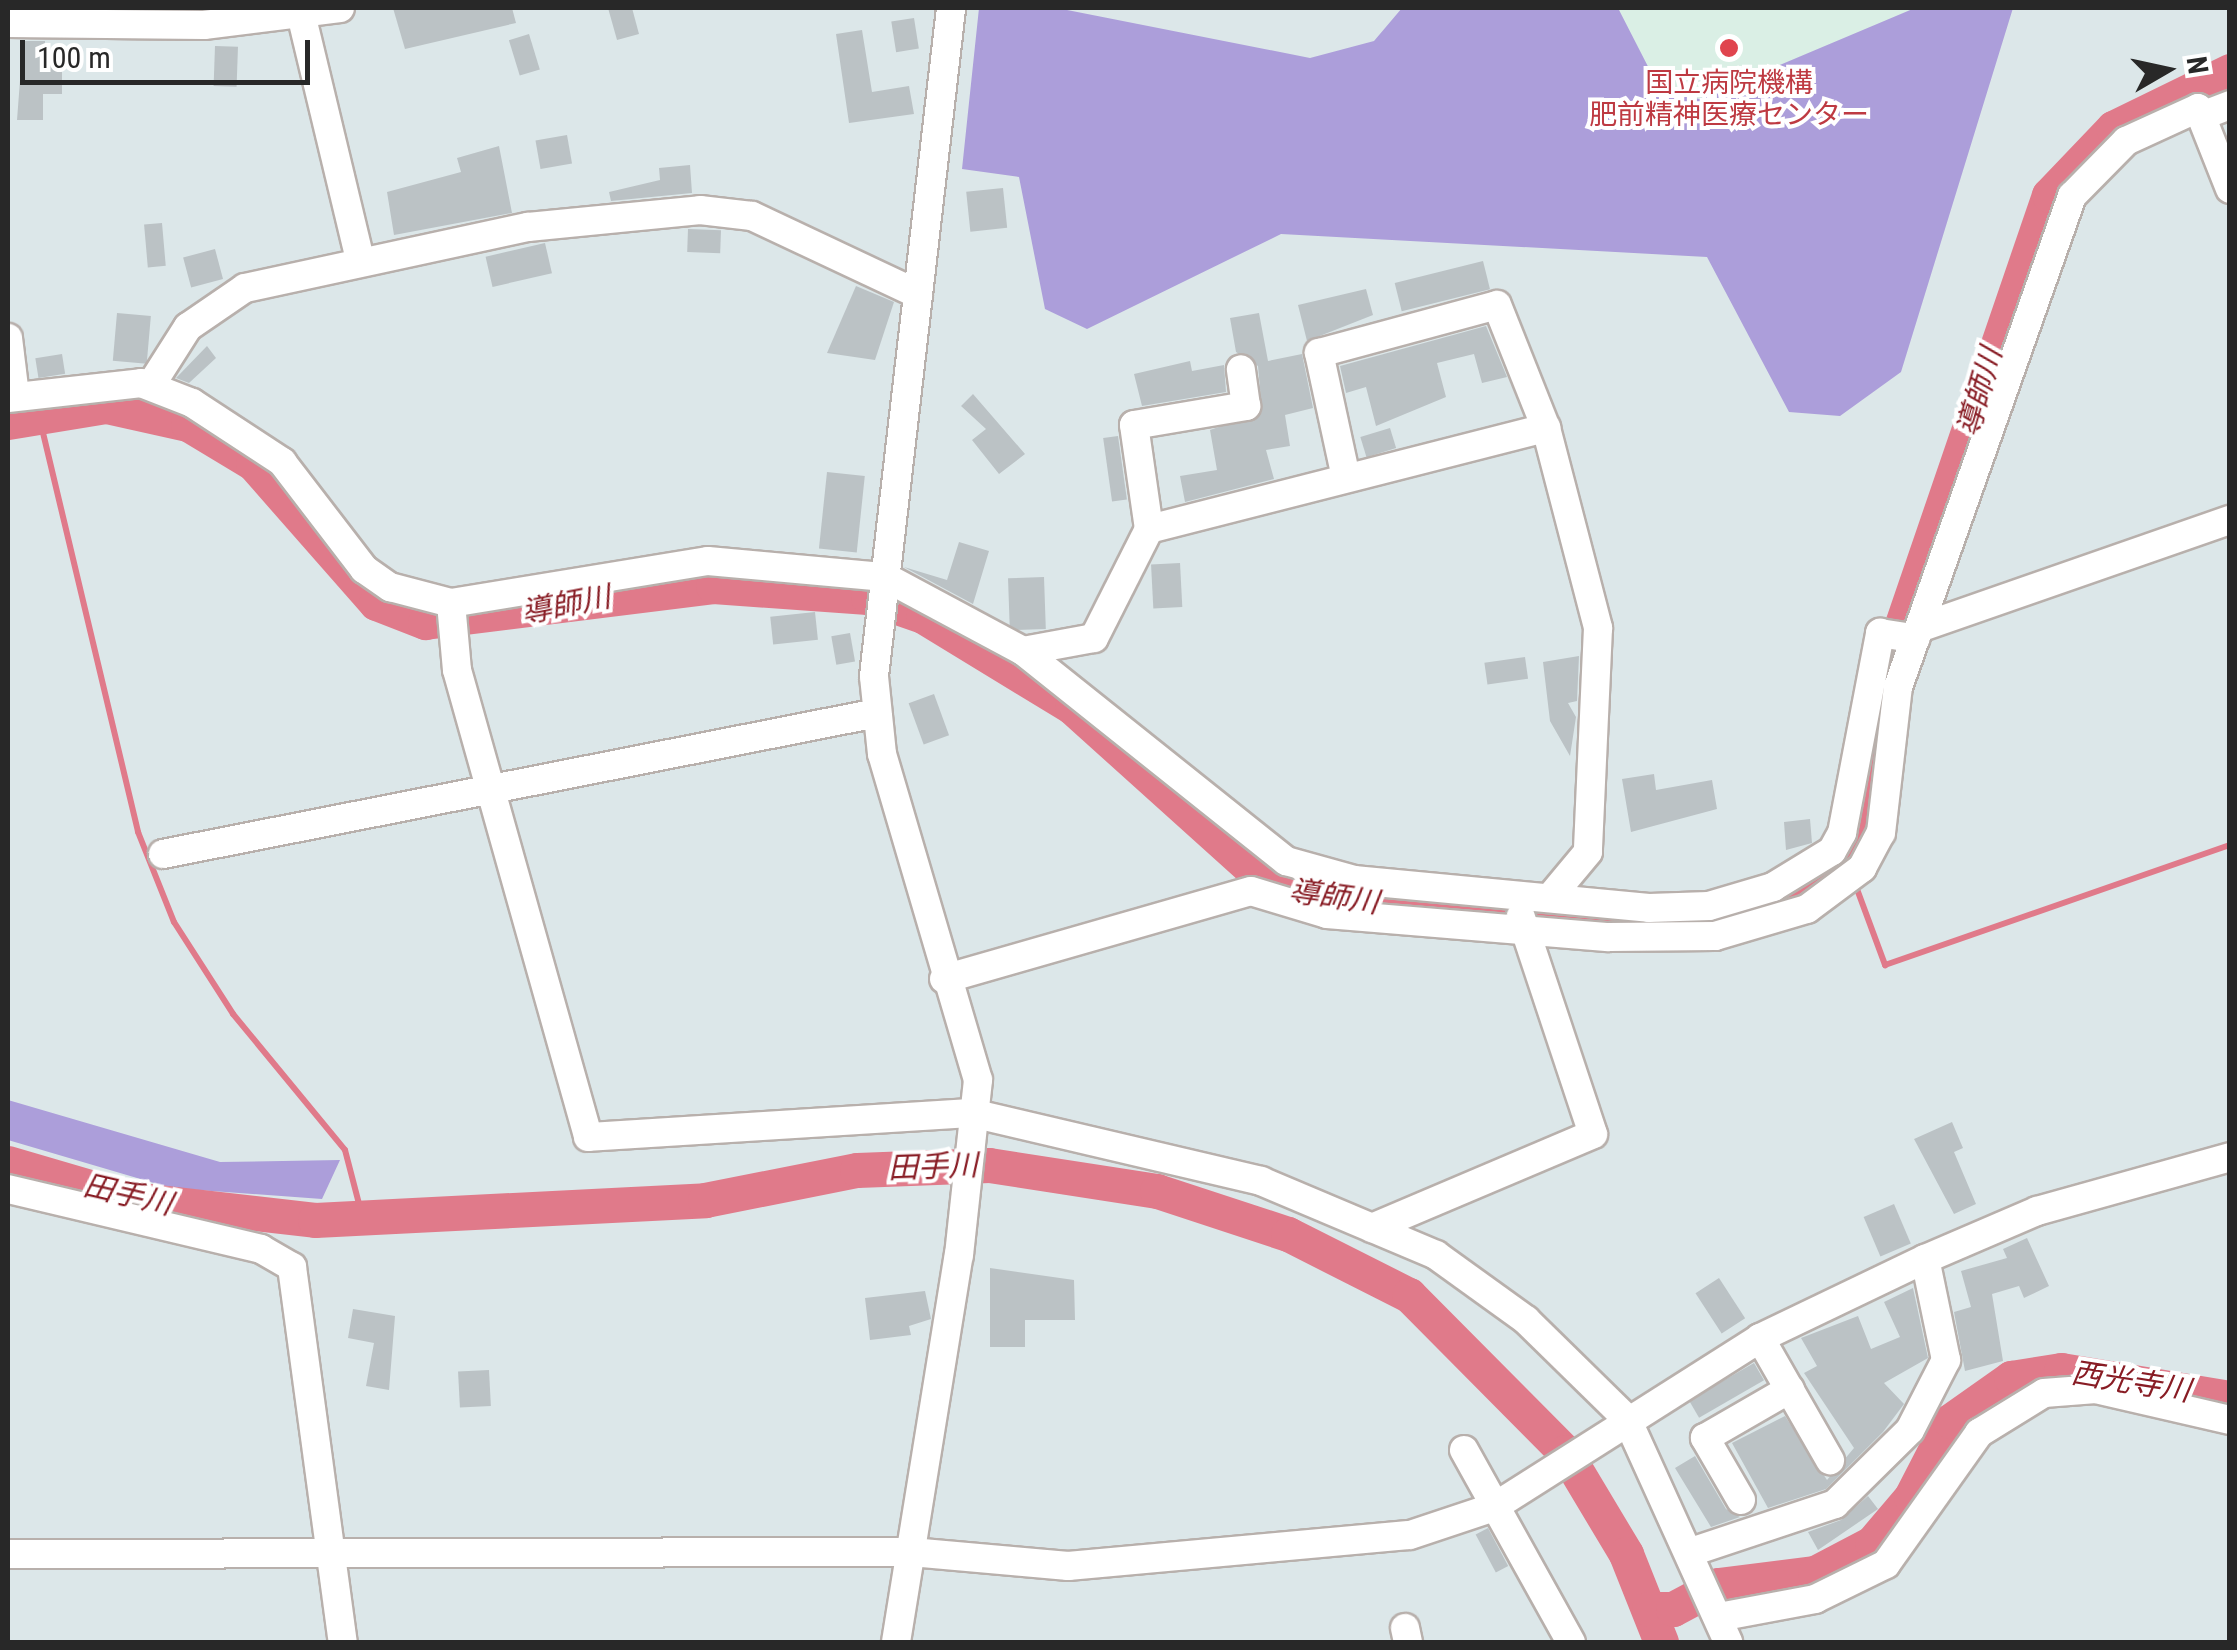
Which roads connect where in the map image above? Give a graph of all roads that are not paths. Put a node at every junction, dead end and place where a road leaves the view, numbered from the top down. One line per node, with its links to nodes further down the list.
1 (340, 8): 3 (street)
2 (951, 8): 9 (street)
3 (294, 15): 4 (street); 8 (street)
4 (204, 16): 5 (street)
5 (8, 23)
6 (2217, 110): 7 (street); 20 (street)
7 (2230, 189)
8 (360, 260): 9 (street); 12 (street)
9 (918, 294): 18 (street)
10 (8, 338): 13 (street)
11 (1241, 369): 17 (street)
12 (152, 386): 13 (street); 19 (street)
13 (11, 397)
14 (1546, 428): 15 (street); 15 (street); 25 (street)
15 (1345, 474): 17 (street)
16 (2230, 520): 20 (street)
17 (1149, 529): 21 (street)
18 (885, 576): 19 (street); 21 (street); 22 (street)
19 (450, 603): 23 (street)
20 (1919, 633): 25 (street); 26 (street)
21 (1022, 651): 25 (street)
22 (877, 713): 23 (street); 27 (street)
23 (492, 790): 24 (street); 28 (street)
24 (163, 854)
25 (1543, 894): 26 (street)
26 (1519, 928): 27 (street); 31 (street)
27 (944, 979): 28 (street)
28 (972, 1113): 31 (street); 41 (street)
29 (2230, 1157): 32 (street)
30 (8, 1189): 42 (street)
31 (1372, 1228): 36 (street)
32 (1925, 1259): 33 (street); 44 (street)
33 (1760, 1338): 34 (street); 36 (street)
34 (1790, 1390): 38 (street); 39 (street)
35 (2230, 1420): 45 (street)
36 (1622, 1423): 40 (street); 44 (street)
37 (1464, 1450): 40 (street)
38 (1830, 1460)
39 (1741, 1500)
40 (1498, 1504): 41 (street); 48 (street)
41 (910, 1552): 42 (street); 47 (street)
42 (330, 1553): 43 (street); 46 (street)
43 (8, 1554)
44 (1695, 1562): 45 (street)
45 (1723, 1630)
46 (343, 1642)
47 (896, 1642)
48 (1571, 1642)

